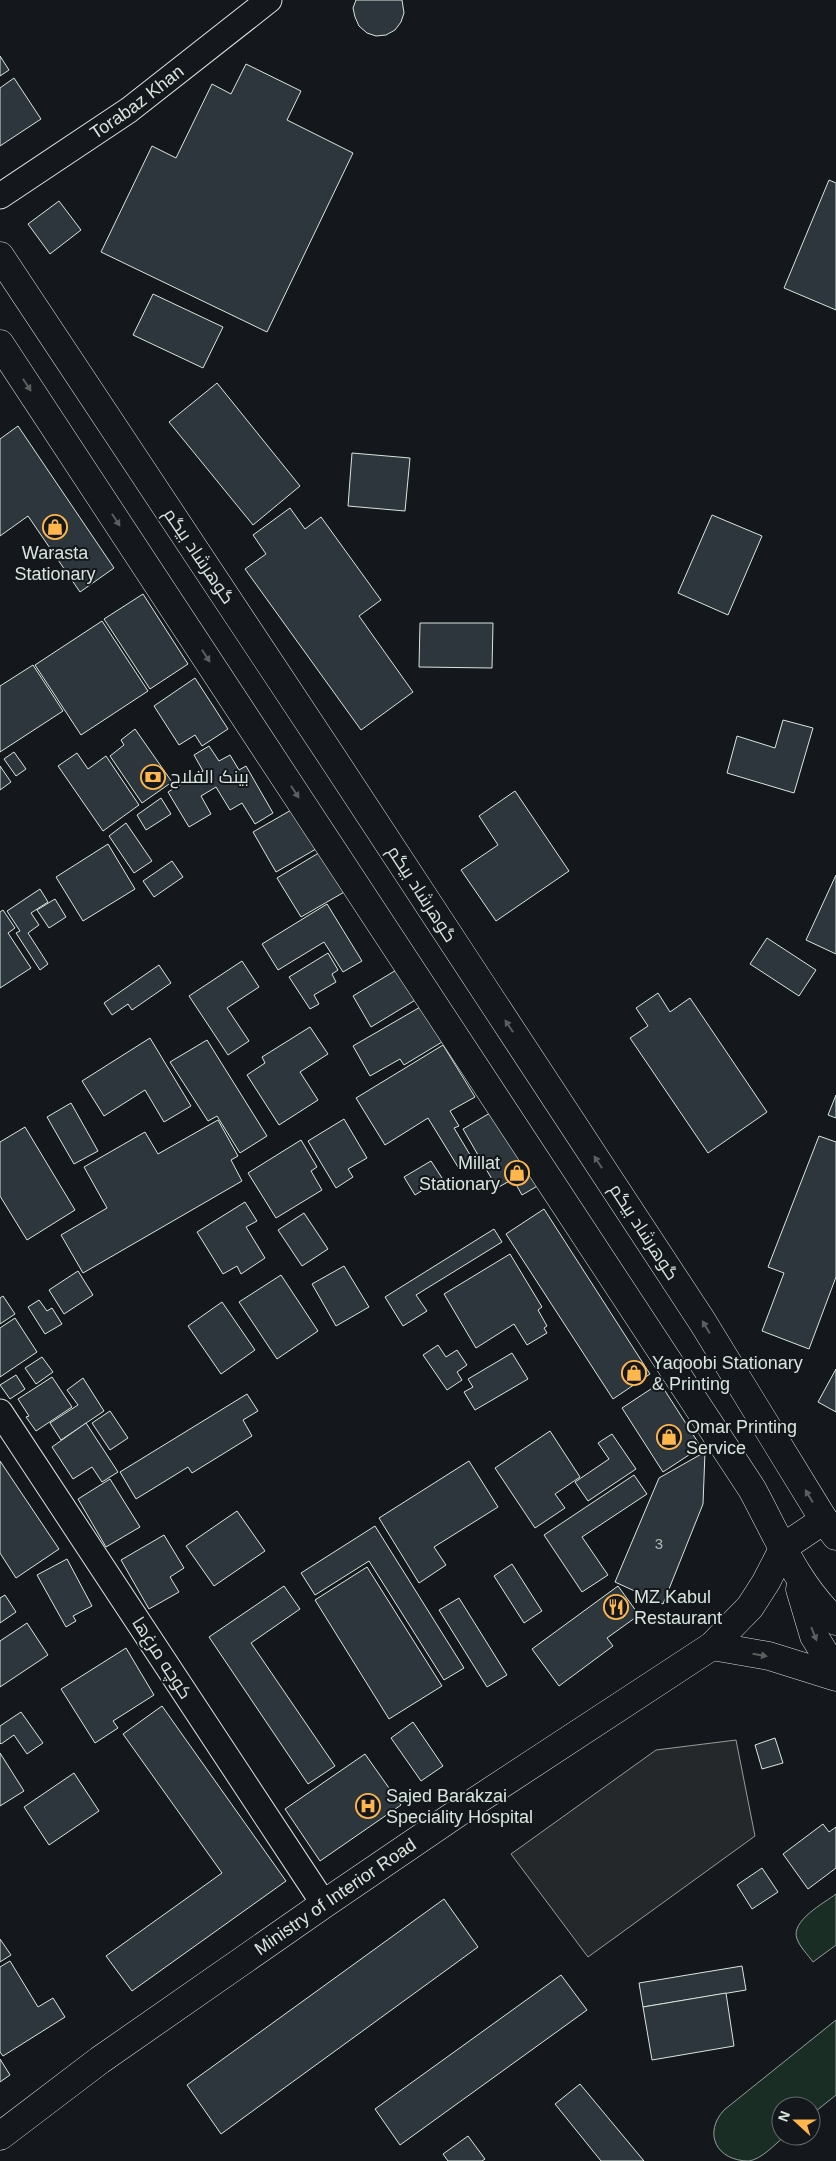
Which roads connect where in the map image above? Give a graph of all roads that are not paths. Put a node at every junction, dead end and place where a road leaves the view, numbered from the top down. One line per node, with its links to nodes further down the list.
1 (270, 0): 2 (street, Torabaz Khan)
2 (0, 196)
3 (0, 256): 6 (main road, گوهرشاد بیگم, one-way to 3)
4 (0, 344): 7 (main road, one-way to 7)
5 (0, 1412): 12 (street, کوچه مرغ‌ها)
6 (830, 1528): 7 (main road, Ministry of Interior Road)
7 (789, 1559): 8 (main road); 9 (main road, Ministry of Interior Road); 10 (main road, one-way to 10)
8 (836, 1621)
9 (712, 1646): 11 (main road, one-way to 11); 12 (main road, Ministry of Interior Road)
10 (836, 1672)
11 (836, 1677)
12 (324, 1904): 13 (main road, Ministry of Interior Road)
13 (0, 2136)

